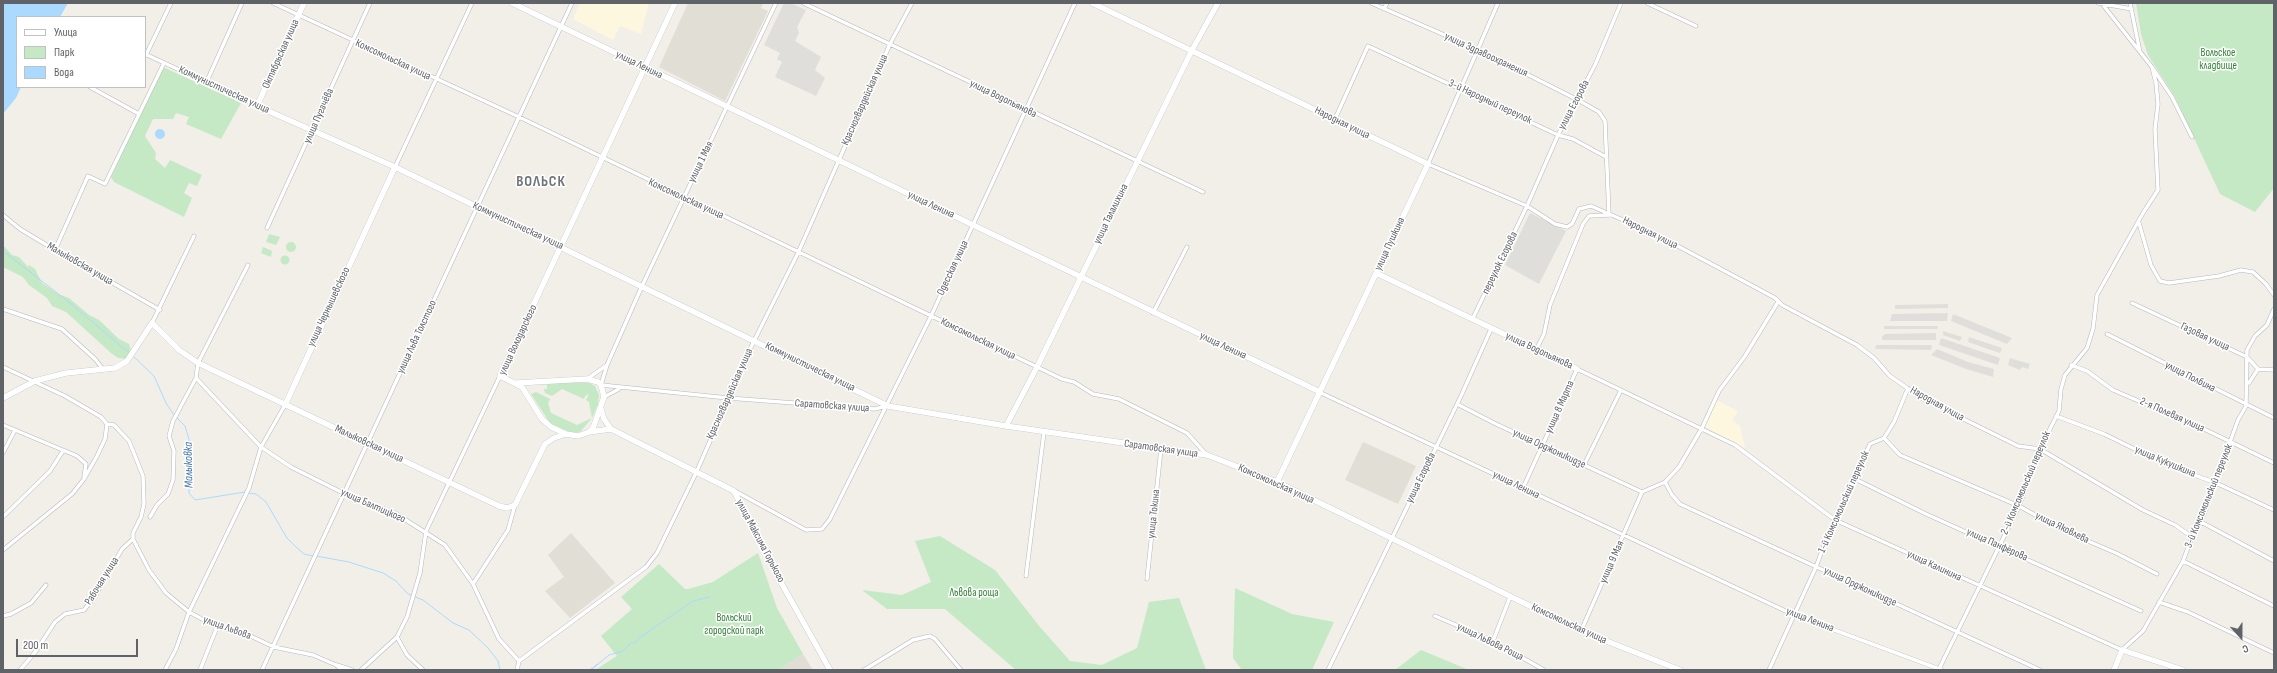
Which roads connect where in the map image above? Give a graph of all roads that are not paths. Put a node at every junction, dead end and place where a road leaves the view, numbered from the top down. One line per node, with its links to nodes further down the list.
1 (171, 3): 34 (street)
2 (242, 3): 39 (street)
3 (273, 3): 26 (street, Комсомольская улица)
4 (304, 3): 26 (street, Октябрьская улица)
5 (370, 3): 29 (street, улица Пугачёва)
6 (472, 3): 38 (street, улица Чернышевского)
7 (512, 3): 27 (street, улица Ленина)
8 (572, 3): 27 (street, улица Льва Толстого)
9 (675, 3): 37 (street, улица Володарского)
10 (776, 3): 44 (street, улица 1 Мая)
11 (803, 3): 30 (street, улица Водопьянова)
12 (912, 3): 30 (street, Красногвардейская улица)
13 (1075, 3): 45 (street, Одесская улица)
14 (1092, 3): 31 (street, Народная улица)
15 (1218, 3): 31 (street, улица Талалихина)
16 (1372, 3): 24 (street, улица Здравоохранения)
17 (1387, 3): 24 (street)
18 (1498, 3): 32 (street, улица Пушкина)
19 (1621, 3): 42 (street, улица Егорова)
20 (1647, 3): 28 (street)
21 (2098, 3): 23 (street)
22 (2130, 3): 25 (street)
23 (2102, 5): 25 (street); 33 (street)
24 (1384, 9): 32 (street, улица Здравоохранения)
25 (2132, 9): 33 (street)
26 (299, 15): 29 (street, Комсомольская улица); 43 (street, Октябрьская улица)
27 (561, 26): 37 (street, улица Ленина); 47 (street, улица Льва Толстого)
28 (1696, 26)
29 (353, 41): 38 (street, Комсомольская улица); 49 (street, улица Пугачёва)
30 (890, 44): 45 (street, улица Водопьянова); 53 (street, Красногвардейская улица)
31 (1192, 50): 48 (street, Народная улица); 54 (street, улица Талалихина)
32 (1479, 50): 41 (street, улица Пушкина); 42 (street, улица Здравоохранения)
33 (2140, 53): 36 (street)
34 (146, 54): 35 (street, Коммунистическая улица)
35 (164, 62): 39 (street, Коммунистическая улица); 46 (street)
36 (2152, 67): 51 (street); 64 (street)
37 (645, 69): 44 (street, улица Ленина); 52 (street, улица Володарского)
38 (435, 79): 47 (street, Комсомольская улица); 57 (street, улица Чернышевского)
39 (206, 82): 43 (street, Коммунистическая улица)
40 (92, 88): 46 (street)
41 (1461, 88): 48 (street, 3-й Народный переулок); 50 (street, 3-й Народный переулок); 56 (street, улица Пушкина)
42 (1578, 100): 50 (street, улица Егорова); 55 (street, улица Здравоохранения)
43 (257, 106): 49 (street, Коммунистическая улица)
44 (728, 108): 53 (street, улица Ленина); 59 (street, улица 1 Мая)
45 (1027, 110): 54 (street, улица Водопьянова); 65 (street, Одесская улица)
46 (139, 114): 70 (street)
47 (519, 118): 52 (street, Комсомольская улица); 61 (street, улица Льва Толстого)
48 (1335, 119): 56 (street, Народная улица)
49 (313, 131): 57 (street, Коммунистическая улица); 66 (street, улица Пугачёва)
50 (1558, 135): 55 (street, 3-й Народный переулок); 60 (street, улица Егорова)
51 (2192, 138)
52 (602, 159): 59 (street, Комсомольская улица); 68 (street, улица Володарского)
53 (838, 161): 65 (street, улица Ленина); 71 (street, Красногвардейская улица)
54 (1137, 161): 58 (street, улица Водопьянова); 74 (street, улица Талалихина)
55 (1608, 163): 63 (street)
56 (1428, 164): 60 (street, Народная улица); 73 (street, улица Пушкина)
57 (395, 167): 61 (street, Коммунистическая улица); 117 (street, улица Чернышевского)
58 (1203, 192)
59 (684, 198): 71 (street, Комсомольская улица); 75 (street, улица 1 Мая)
60 (1527, 206): 63 (street, Народная улица); 84 (street, переулок Егорова)
61 (478, 207): 68 (street, Коммунистическая улица); 134 (street, улица Льва Толстого)
62 (3, 215): 70 (street, Малыковская улица)
63 (1610, 215): 77 (street, Народная улица); 89 (street)
64 (2139, 223): 76 (street); 92 (street, 2-й Комсомольский переулок)
65 (973, 225): 74 (street, улица Ленина); 83 (street, Одесская улица)
66 (266, 228)
67 (194, 236): 81 (street)
68 (562, 247): 75 (street, Коммунистическая улица); 100 (street, улица Володарского)
69 (1188, 247): 82 (street)
70 (55, 250): 81 (street, Малыковская улица)
71 (798, 252): 83 (street, Комсомольская улица); 88 (street, Красногвардейская улица)
72 (248, 265): 91 (street)
73 (1376, 273): 84 (street, улица Водопьянова); 111 (street, улица Пушкина)
74 (1080, 278): 82 (street, улица Ленина); 95 (street, улица Талалихина)
75 (642, 286): 88 (street, Коммунистическая улица); 93 (street, улица 1 Мая)
76 (2274, 296)
77 (1778, 302): 109 (street, Народная улица); 126 (street)
78 (2132, 303): 90 (street, Газовая улица)
79 (3, 309): 98 (street)
80 (2274, 309): 90 (street, 3-й Комсомольский переулок)
81 (160, 310): 85 (street)
82 (1153, 313): 111 (street, улица Ленина)
83 (931, 316): 95 (street, Комсомольская улица); 118 (street, Одесская улица)
84 (1472, 320): 86 (street, улица Водопьянова)
85 (152, 323): 91 (street, Малыковская улица); 98 (street)
86 (1491, 329): 89 (street, улица Водопьянова); 116 (street, улица Егорова)
87 (2107, 334): 119 (street, улица Полбина)
88 (754, 340): 115 (street, Красногвардейская улица); 118 (street, Коммунистическая улица)
89 (1536, 350): 96 (street, улица Водопьянова)
90 (2247, 357): 97 (street, Газовая улица); 107 (street, 3-й Комсомольский переулок)
91 (198, 362): 101 (street); 117 (street, Малыковская улица)
92 (2071, 365): 121 (street, 2-й Комсомольский переулок); 133 (street, 2-я Полевая улица)
93 (607, 366): 102 (street); 106 (street, улица 1 Мая)
94 (3, 367): 103 (street)
95 (1037, 367): 125 (street, улица Талалихина); 142 (street, Комсомольская улица)
96 (1577, 369): 110 (street, улица Водопьянова); 135 (street, улица 8 Марта)
97 (2258, 369): 99 (street); 107 (street)
98 (103, 370): 103 (street)
99 (2274, 370)
100 (500, 376): 105 (street); 148 (street, улица Володарского)
101 (196, 378): 136 (street, улица Балтицкого); 160 (street)
102 (587, 379): 104 (street); 106 (street)
103 (35, 381): 114 (street); 123 (street)
104 (534, 382): 105 (street); 112 (street)
105 (516, 383): 112 (street)
106 (602, 385): 108 (street, Саратовская улица); 113 (street)
107 (2248, 386): 119 (street, 3-й Комсомольский переулок)
108 (619, 388): 113 (street); 115 (street, Саратовская улица)
109 (1908, 388): 132 (street, 1-й Комсомольский переулок); 139 (street, Народная улица)
110 (1621, 390): 126 (street, улица Водопьянова); 144 (street)
111 (1318, 391): 137 (street, улица Ленина); 149 (street, улица Пушкина)
112 (528, 394): 131 (street)
113 (604, 397): 120 (street)
114 (3, 398)
115 (728, 398): 118 (street, Саратовская улица); 145 (street, Красногвардейская улица)
116 (1457, 404): 135 (street, улица Орджоникидзе); 137 (street, улица Егорова)
117 (284, 405): 134 (street, Малыковская улица); 136 (street, улица Чернышевского)
118 (888, 406): 125 (street, Саратовская улица); 153 (street, Одесская улица)
119 (2246, 406): 122 (street, улица Полбина); 133 (street, 3-й Комсомольский переулок)
120 (601, 409): 127 (street); 129 (street)
121 (2056, 416): 139 (street, 2-й Комсомольский переулок); 151 (street, улица Кукушкина)
122 (2274, 418)
123 (107, 424): 147 (street); 167 (street)
124 (3, 425): 128 (street)
125 (1006, 426): 130 (street, Саратовская улица)
126 (1702, 428): 150 (street); 161 (street, улица Калинина)
127 (611, 429): 129 (street); 145 (street, улица Максима Горького)
128 (16, 430): 140 (street); 141 (street)
129 (589, 432): 131 (street)
130 (1044, 432): 138 (street, Саратовская улица); 174 (street)
131 (566, 434): 156 (street)
132 (1884, 438): 146 (street, 1-й Комсомольский переулок); 157 (street, улица Яковлева)
133 (2230, 443): 143 (street, 2-я Полевая улица); 151 (street, 3-й Комсомольский переулок)
134 (368, 444): 148 (street, Малыковская улица); 155 (street, улица Льва Толстого)
135 (1543, 446): 144 (street, улица Орджоникидзе); 152 (street, улица 8 Марта)
136 (261, 447): 155 (street, улица Балтицкого); 183 (street, улица Чернышевского)
137 (1436, 447): 152 (street, улица Ленина); 166 (street, улица Егорова)
138 (1161, 449): 142 (street, Саратовская улица); 175 (street, улица Токина)
139 (2040, 449): 157 (street, 2-й Комсомольский переулок); 165 (street, Народная улица)
140 (63, 451): 147 (street); 159 (street)
141 (3, 453)
142 (1207, 455): 149 (street, Комсомольская улица)
143 (2274, 463)
144 (1584, 465): 154 (street, улица Орджоникидзе)
145 (696, 473): 153 (street, улица Максима Горького); 195 (street, Красногвардейская улица)
146 (1853, 478): 161 (street, 1-й Комсомольский переулок); 168 (street, улица Панфёрова)
147 (84, 479): 169 (street)
148 (450, 482): 156 (street, Малыковская улица); 163 (street, улица Володарского)
149 (1277, 482): 166 (street, Комсомольская улица)
150 (1665, 482): 154 (street); 172 (street, улица Орджоникидзе)
151 (2216, 483): 158 (street, улица Кукушкина); 162 (street, 3-й Комсомольский переулок)
152 (1523, 488): 164 (street, улица Ленина)
153 (734, 491): 207 (street, улица Максима Горького)
154 (1642, 492): 164 (street, улица 9 Мая)
155 (345, 494): 163 (street, улица Балтицкого); 192 (street, улица Льва Толстого)
156 (515, 505): 176 (street)
157 (2019, 506): 168 (street, 2-й Комсомольский переулок); 173 (street, улица Яковлева)
158 (2274, 510)
159 (3, 517)
160 (150, 517)
161 (1835, 520): 172 (street, 1-й Комсомольский переулок); 178 (street, улица Калинина)
162 (2201, 522): 165 (street, 3-й Комсомольский переулок); 171 (street)
163 (426, 532): 176 (street, улица Балтицкого); 190 (street, улица Володарского)
164 (1623, 536): 184 (street, улица Ленина); 188 (street, улица 9 Мая)
165 (2192, 537): 170 (street, 3-й Комсомольский переулок)
166 (1391, 538): 179 (street, Комсомольская улица); 210 (street, улица Егорова)
167 (133, 539): 183 (street, улица Львова); 198 (street, Рабочая улица)
168 (1999, 546): 178 (street, 2-й Комсомольский переулок); 182 (street, улица Панфёрова)
169 (3, 550)
170 (2183, 561): 180 (street, 3-й Комсомольский переулок); 181 (street)
171 (2274, 561)
172 (1816, 567): 184 (street, 1-й Комсомольский переулок); 189 (street, улица Орджоникидзе)
173 (2157, 574)
174 (1026, 576)
175 (1147, 579)
176 (473, 584): 195 (street, улица Балтицкого)
177 (46, 585): 185 (street)
178 (1981, 588): 189 (street, 2-й Комсомольский переулок); 193 (street, улица Калинина)
179 (1510, 597): 188 (street, Комсомольская улица); 191 (street)
180 (2159, 602): 193 (street, 3-й Комсомольский переулок); 194 (street)
181 (2274, 606)
182 (2141, 611)
183 (189, 612): 187 (street, улица Львова); 199 (street, улица Чернышевского)
184 (1794, 615): 197 (street, улица Ленина); 213 (street, 1-й Комсомольский переулок)
185 (3, 616)
186 (1435, 616): 191 (street, улица Львова Роща)
187 (217, 627): 192 (street, улица Львова); 200 (street)
188 (1581, 631): 212 (street, Комсомольская улица)
189 (1959, 632): 197 (street, 2-й Комсомольский переулок); 214 (street, улица Орджоникидзе)
190 (397, 637): 204 (street, улица Володарского); 205 (street)
191 (1493, 641): 211 (street, улица Львова Роща)
192 (274, 647): 196 (street, улица Львова); 201 (street, улица Льва Толстого)
193 (2122, 650): 215 (street, 3-й Комсомольский переулок); 216 (street, улица Калинина)
194 (2274, 653)
195 (519, 661): 206 (street)
196 (336, 665): 202 (street, улица Львова); 203 (street)
197 (1941, 669)
198 (20, 670)
199 (165, 670)
200 (200, 670)
201 (262, 670)
202 (342, 670)
203 (352, 670)
204 (361, 670)
205 (423, 670)
206 (516, 670)
207 (830, 670)
208 (864, 670): 209 (street)
209 (961, 670)
210 (1328, 670)
211 (1544, 670)
212 (1680, 670)
213 (1769, 670)
214 (2040, 670)
215 (2114, 670)
216 (2183, 670)

